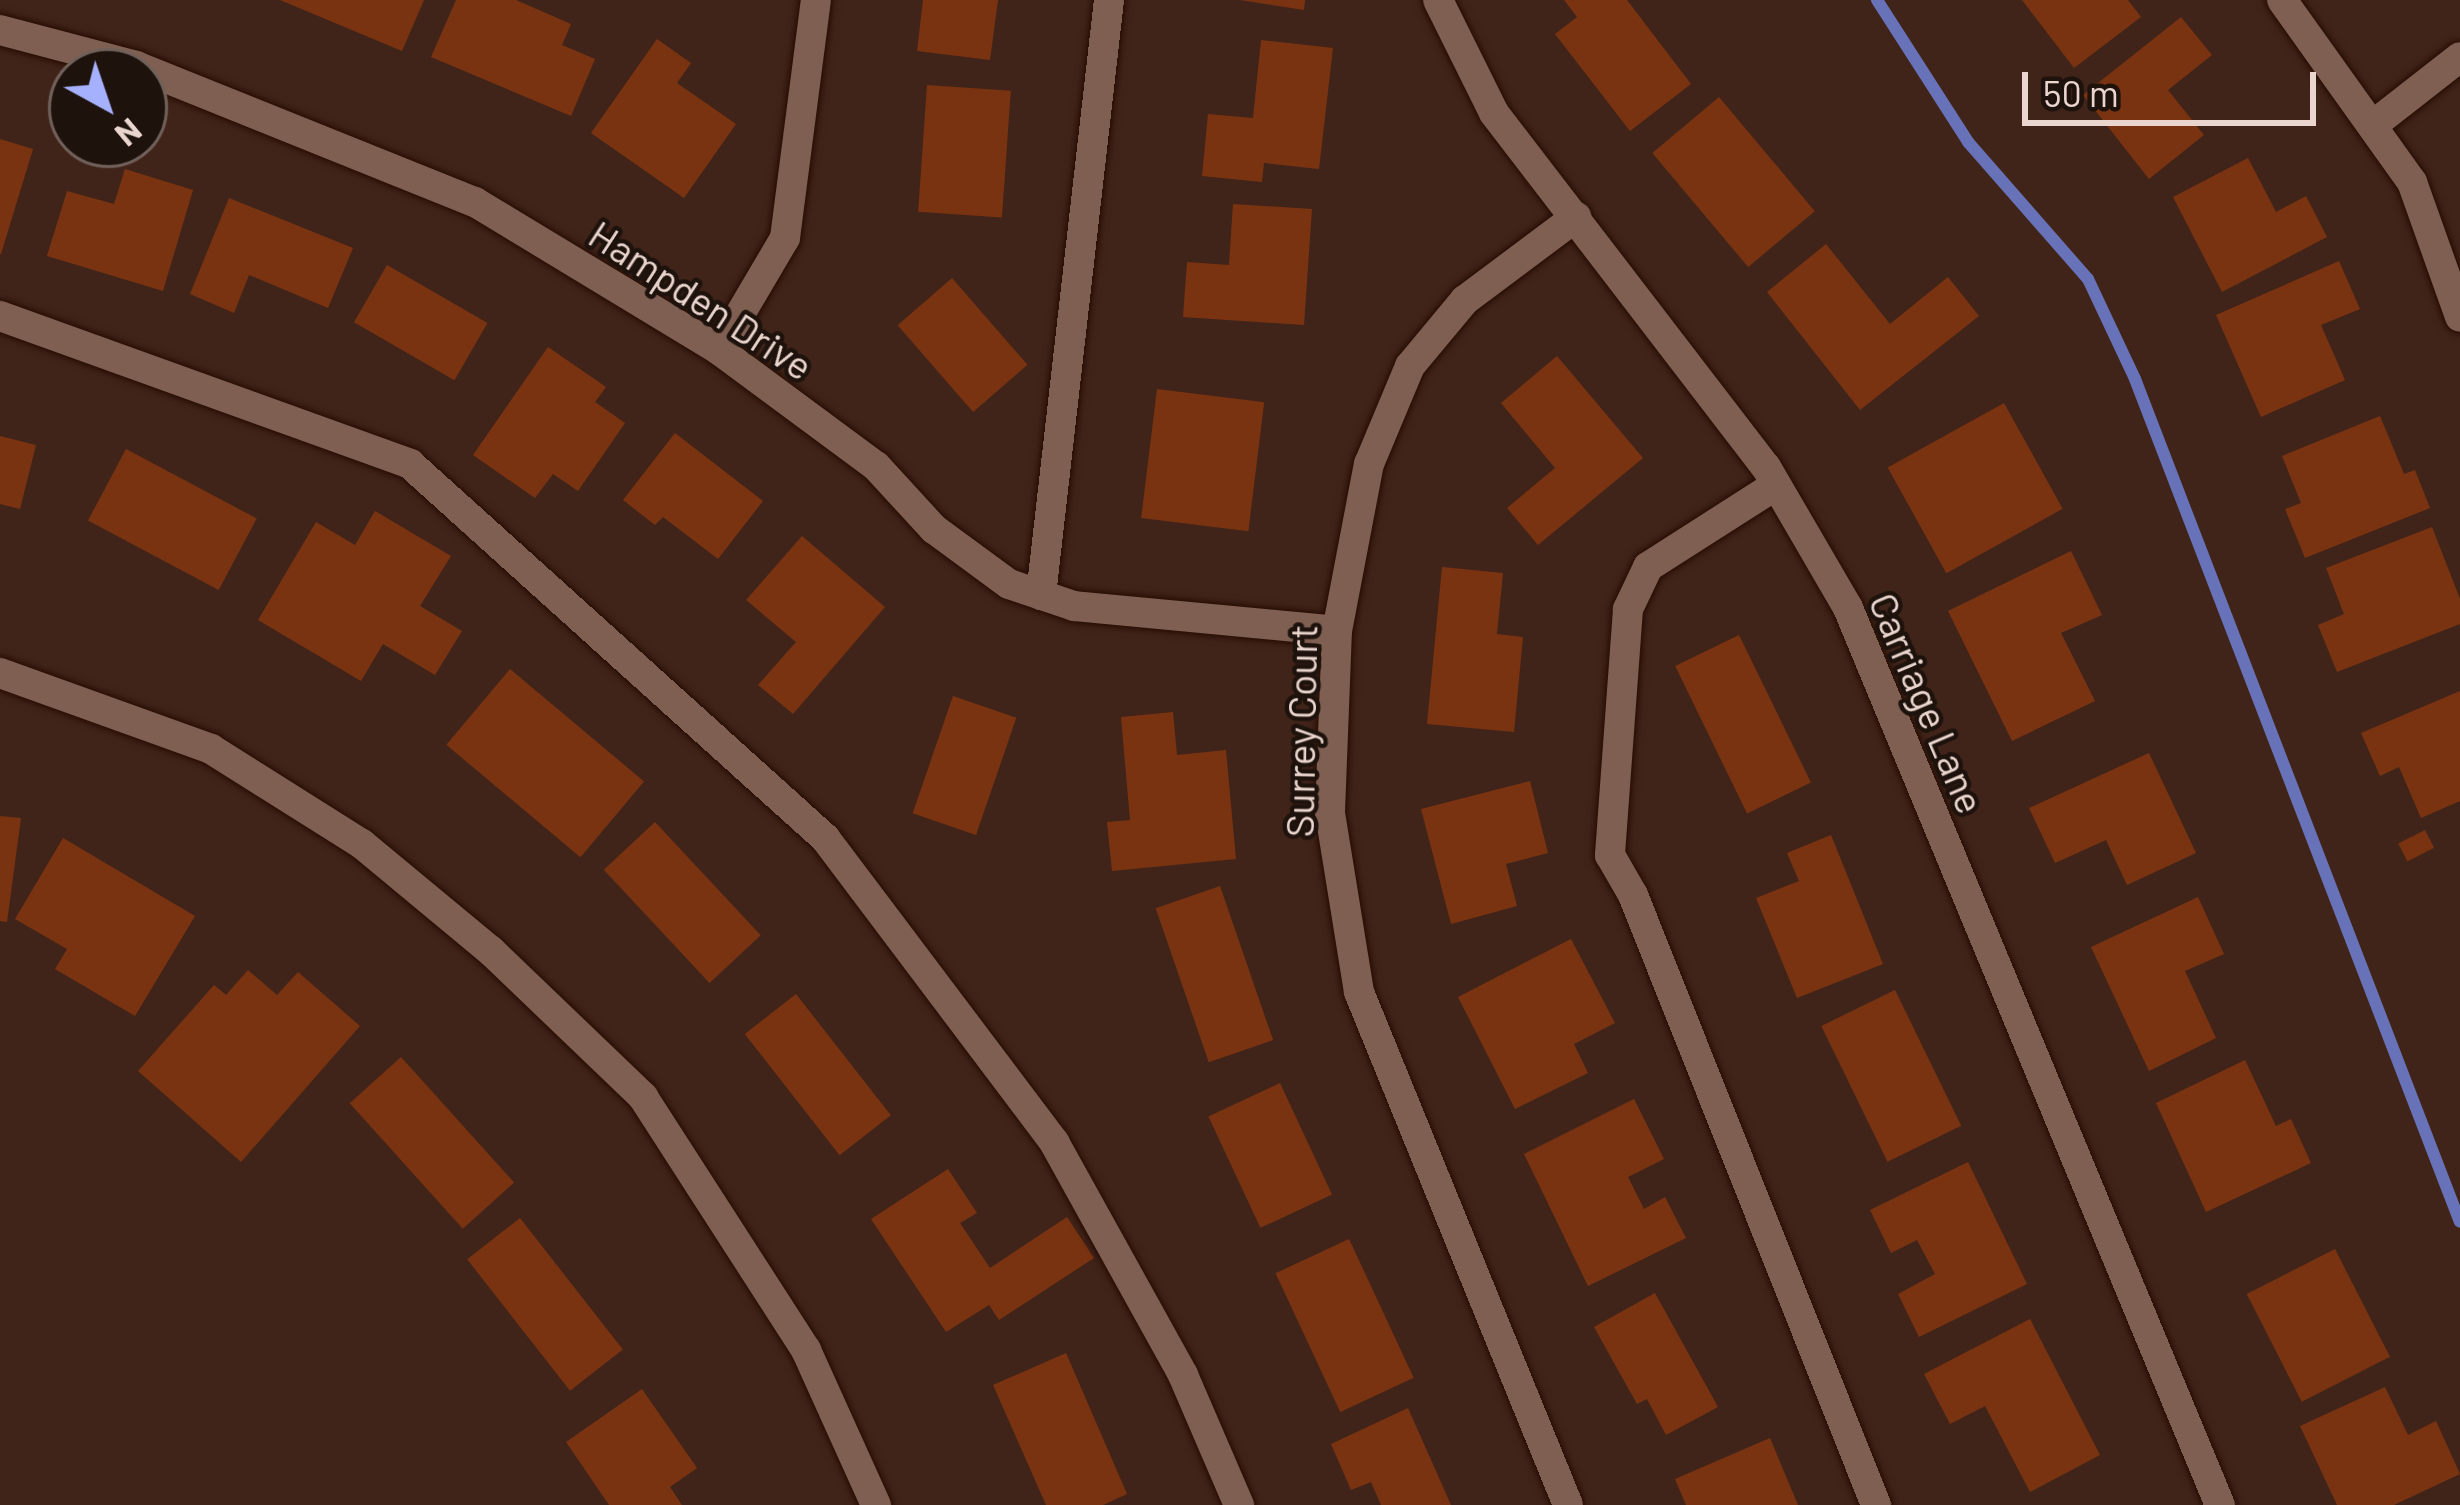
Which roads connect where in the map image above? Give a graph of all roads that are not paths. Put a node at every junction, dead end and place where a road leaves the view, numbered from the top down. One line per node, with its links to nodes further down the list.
1 (816, 0): 11 (street)
2 (1109, 0): 13 (street)
3 (1438, 0): 8 (street, Carriage Lane)
4 (2282, 0): 7 (street)
5 (0, 30): 11 (street, Hampden Drive)
6 (2460, 57): 7 (street)
7 (2373, 125): 10 (street)
8 (1576, 218): 12 (street, Carriage Lane); 14 (street, Surrey Court)
9 (0, 316): 17 (street)
10 (2460, 317)
11 (719, 350): 13 (street, Hampden Drive)
12 (1776, 485): 19 (street); 20 (street, Carriage Lane)
13 (1041, 595): 14 (street, Hampden Drive)
14 (1337, 631): 18 (street, Surrey Court)
15 (0, 673): 16 (street)
16 (876, 1505)
17 (1239, 1505)
18 (1568, 1505)
19 (1876, 1505)
20 (2220, 1505)

